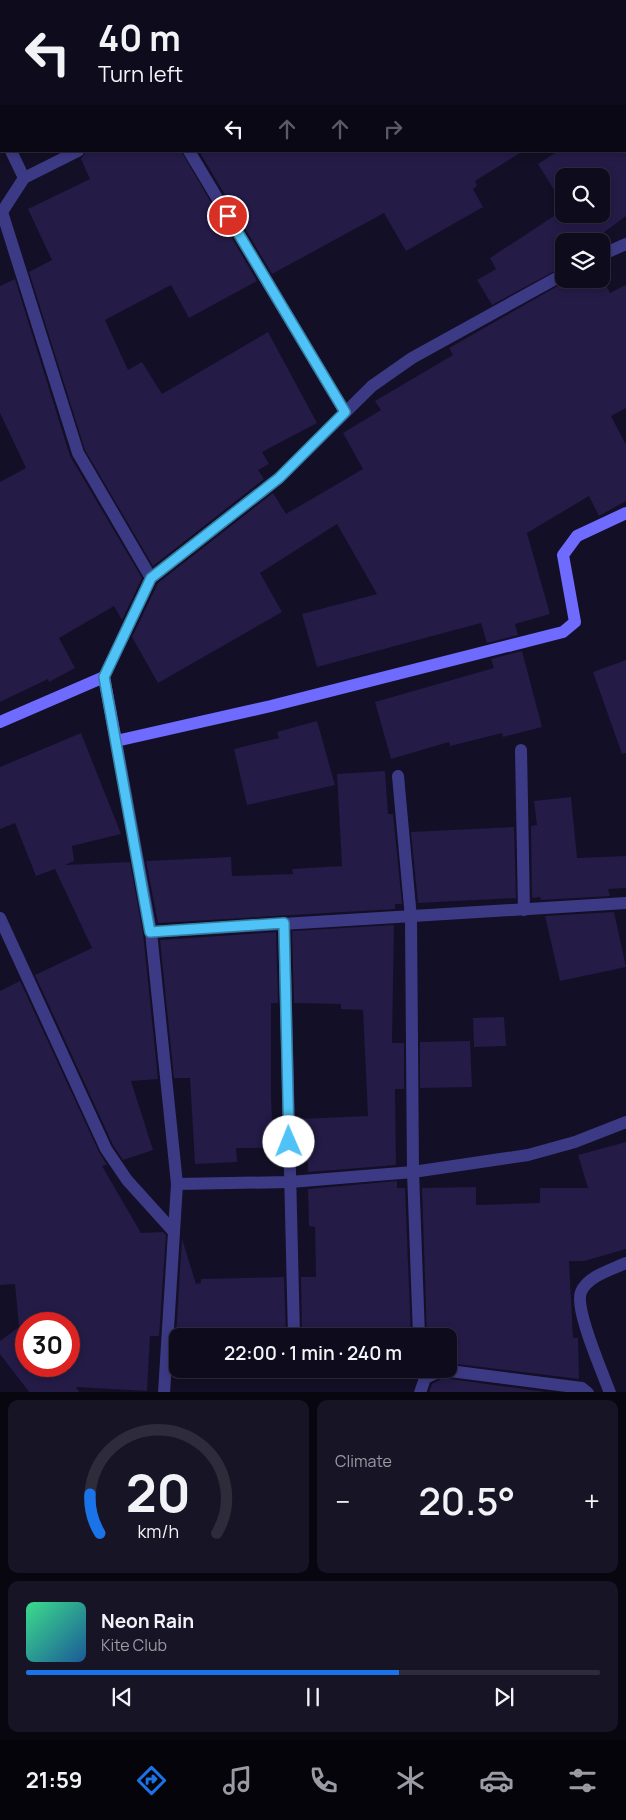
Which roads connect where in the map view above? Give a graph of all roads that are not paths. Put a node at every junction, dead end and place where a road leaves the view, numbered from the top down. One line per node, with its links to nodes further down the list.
1 (11, 152): 4 (street)
2 (76, 152): 4 (street)
3 (190, 152): 8 (street)
4 (24, 178): 10 (street)
5 (626, 244): 6 (street)
6 (610, 251)
7 (555, 279): 8 (street)
8 (345, 412): 10 (street)
9 (626, 513): 13 (street)
10 (151, 578): 11 (street)
11 (104, 677): 12 (street); 13 (street)
12 (0, 722)
13 (116, 742): 21 (street)
14 (521, 750): 17 (street)
15 (398, 776): 19 (street)
16 (626, 903): 17 (street)
17 (524, 910): 19 (street)
18 (0, 918): 26 (street)
19 (411, 918): 20 (street); 23 (street)
20 (284, 923): 21 (street); 24 (street)
21 (150, 932): 25 (street)
22 (626, 1122): 23 (street)
23 (413, 1172): 24 (street); 29 (street)
24 (290, 1182): 25 (street); 28 (street)
25 (177, 1184): 26 (street)
26 (174, 1232): 30 (street)
27 (626, 1264): 33 (street)
28 (294, 1328)
29 (419, 1328)
30 (164, 1392)
31 (420, 1392): 32 (street)
32 (588, 1392)
33 (610, 1392)

